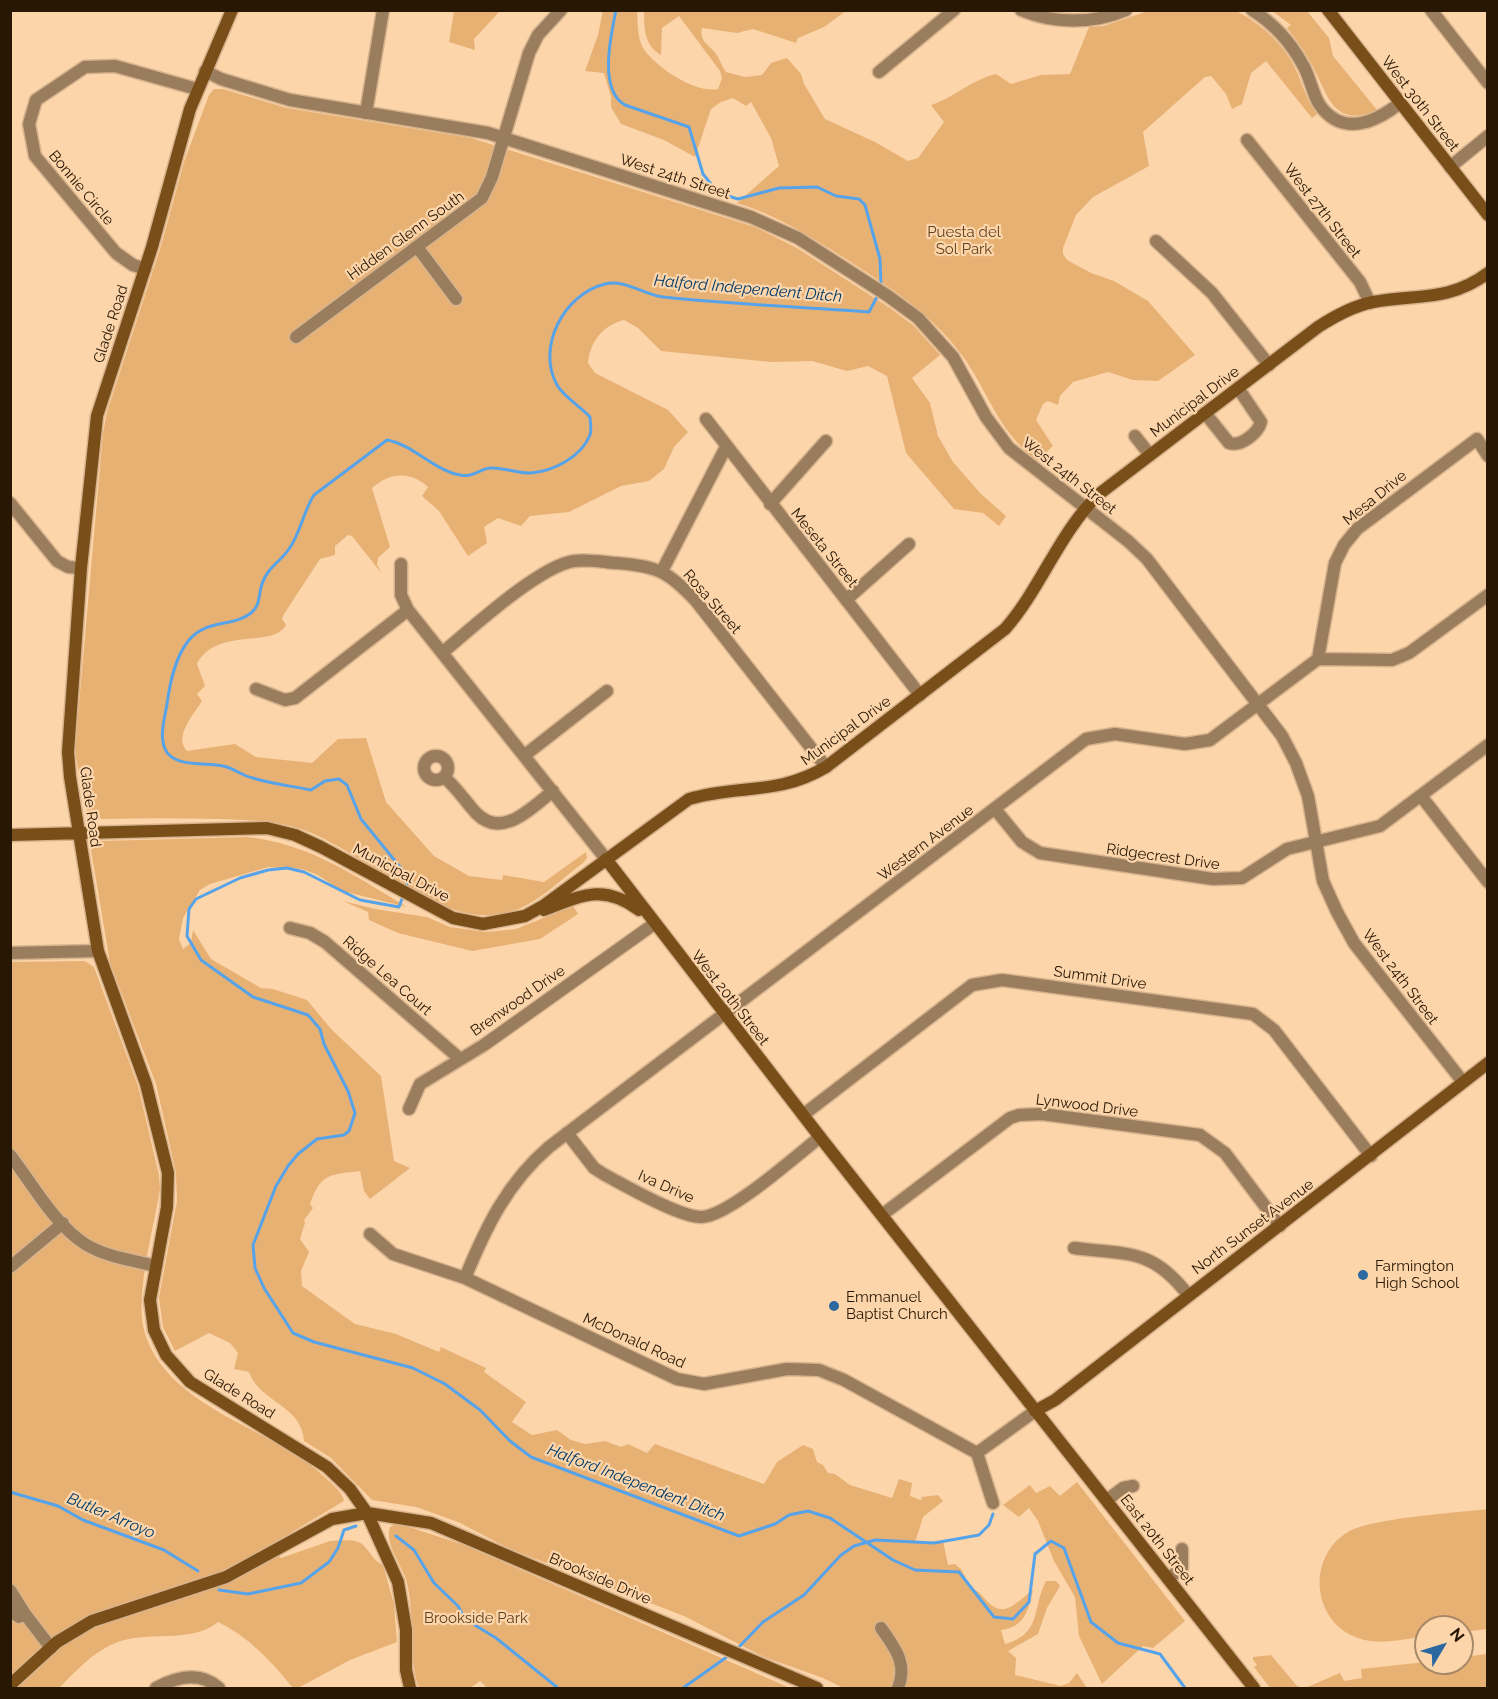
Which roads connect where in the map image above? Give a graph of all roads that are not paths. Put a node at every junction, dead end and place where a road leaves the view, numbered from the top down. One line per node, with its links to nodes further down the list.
1 (232, 10): 10 (street, Glade Road)
2 (383, 10): 15 (street)
3 (561, 10): 17 (street, Hidden Glenn South)
4 (954, 10): 11 (street)
5 (1021, 10): 6 (street)
6 (1126, 10)
7 (1252, 10): 14 (street)
8 (1329, 10): 14 (street, West 30th Street)
9 (1431, 10): 12 (street)
10 (205, 71): 13 (street, Glade Road); 15 (street, West 24th Street)
11 (879, 72)
12 (1488, 83)
13 (197, 89): 23 (street, Glade Road); 23 (street, Bonnie Circle)
14 (1400, 103): 19 (street, West 30th Street)
15 (366, 113): 17 (street, West 24th Street)
16 (1488, 136): 19 (street)
17 (504, 138): 22 (street, Hidden Glenn South); 39 (street, West 24th Street)
18 (1247, 140): 26 (street, West 27th Street)
19 (1450, 167): 20 (street, West 30th Street)
20 (1488, 215)
21 (1156, 241): 28 (street)
22 (418, 248): 25 (street); 27 (street, Hidden Glenn South)
23 (145, 269): 42 (street, Glade Road)
24 (1488, 273): 26 (street, Municipal Drive)
25 (456, 300)
26 (1370, 303): 28 (street, Municipal Drive)
27 (296, 337)
28 (1269, 364): 29 (street, Municipal Drive)
29 (1238, 388): 30 (street, Municipal Drive); 30 (street)
30 (1205, 413): 35 (street, Municipal Drive)
31 (706, 418): 34 (street, Meseta Street)
32 (1135, 436): 35 (street)
33 (826, 441): 38 (street)
34 (726, 447): 38 (street, Meseta Street); 43 (street)
35 (1150, 455): 39 (street, Municipal Drive)
36 (1488, 456): 48 (street, Mesa Drive)
37 (10, 503): 42 (street)
38 (770, 504): 45 (street, Meseta Street)
39 (1085, 508): 51 (street, Municipal Drive); 52 (street, West 24th Street)
40 (909, 544): 45 (street)
41 (401, 564): 46 (street)
42 (81, 568): 60 (street, Glade Road)
43 (662, 571): 47 (street, Rosa Street); 55 (street, Rosa Street)
44 (1488, 595): 48 (street)
45 (846, 600): 51 (street, Meseta Street)
46 (406, 606): 47 (street, West 20th Street); 49 (street)
47 (442, 653): 54 (street, West 20th Street)
48 (1318, 659): 52 (street, Western Avenue)
49 (256, 689)
50 (607, 691): 54 (street)
51 (920, 695): 55 (street, Municipal Drive)
52 (1259, 705): 59 (street, Western Avenue); 62 (street, West 24th Street)
53 (1488, 745): 58 (street, Ridgecrest Drive)
54 (525, 755): 57 (street, West 20th Street)
55 (826, 767): 63 (street, Municipal Drive)
56 (444, 777): 57 (street)
57 (553, 791): 63 (street, West 20th Street)
58 (1421, 796): 62 (street, Ridgecrest Drive); 64 (street)
59 (995, 809): 62 (street, Ridgecrest Drive); 70 (street, Western Avenue)
60 (77, 832): 61 (street, Municipal Drive); 65 (street, Municipal Drive); 68 (street, Glade Road)
61 (10, 835)
62 (1316, 842): 73 (street, West 24th Street)
63 (606, 860): 65 (street, Municipal Drive); 66 (street, West 20th Street)
64 (1488, 882)
65 (525, 916): 66 (street)
66 (651, 920): 70 (street, West 20th Street); 71 (street, Brenwood Drive)
67 (290, 928): 71 (street, Ridge Lea Court)
68 (98, 951): 69 (street); 85 (street, Glade Road)
69 (10, 953)
70 (725, 1015): 75 (street, West 20th Street); 76 (street, Western Avenue)
71 (459, 1058): 74 (street, Brenwood Drive)
72 (1488, 1063): 73 (street, North Sunset Avenue)
73 (1463, 1082): 79 (street, North Sunset Avenue)
74 (409, 1108)
75 (803, 1115): 77 (street, West 20th Street); 79 (street, Summit Drive)
76 (567, 1133): 77 (street, Iva Drive); 87 (street, Western Avenue)
77 (820, 1137): 80 (street, West 20th Street)
78 (10, 1155): 81 (street)
79 (1371, 1156): 82 (street, North Sunset Avenue)
80 (882, 1215): 82 (street, Lynwood Drive); 89 (street, West 20th Street)
81 (63, 1223): 85 (street); 86 (street)
82 (1280, 1226): 88 (street, North Sunset Avenue)
83 (370, 1234): 87 (street, McDonald Road)
84 (1074, 1248): 88 (street)
85 (156, 1266): 94 (street, Glade Road)
86 (10, 1267)
87 (465, 1278): 90 (street, McDonald Road)
88 (1188, 1294): 89 (street, North Sunset Avenue)
89 (1035, 1411): 90 (street); 92 (street, East 20th Street)
90 (977, 1453): 93 (street)
91 (1133, 1486): 92 (street)
92 (1107, 1500): 96 (street, East 20th Street)
93 (993, 1503)
94 (367, 1513): 101 (street, Brookside Drive); 105 (street, Glade Road); 106 (street, Brookside Drive)
95 (1182, 1549): 96 (street)
96 (1168, 1579): 108 (street, East 20th Street)
97 (10, 1590): 99 (street)
98 (10, 1611): 99 (street)
99 (25, 1614): 101 (street)
100 (881, 1628): 107 (street)
101 (51, 1648): 102 (street, Brookside Drive)
102 (10, 1685)
103 (156, 1689): 104 (street)
104 (219, 1689)
105 (410, 1689)
106 (817, 1689)
107 (898, 1689)
108 (1254, 1689)

